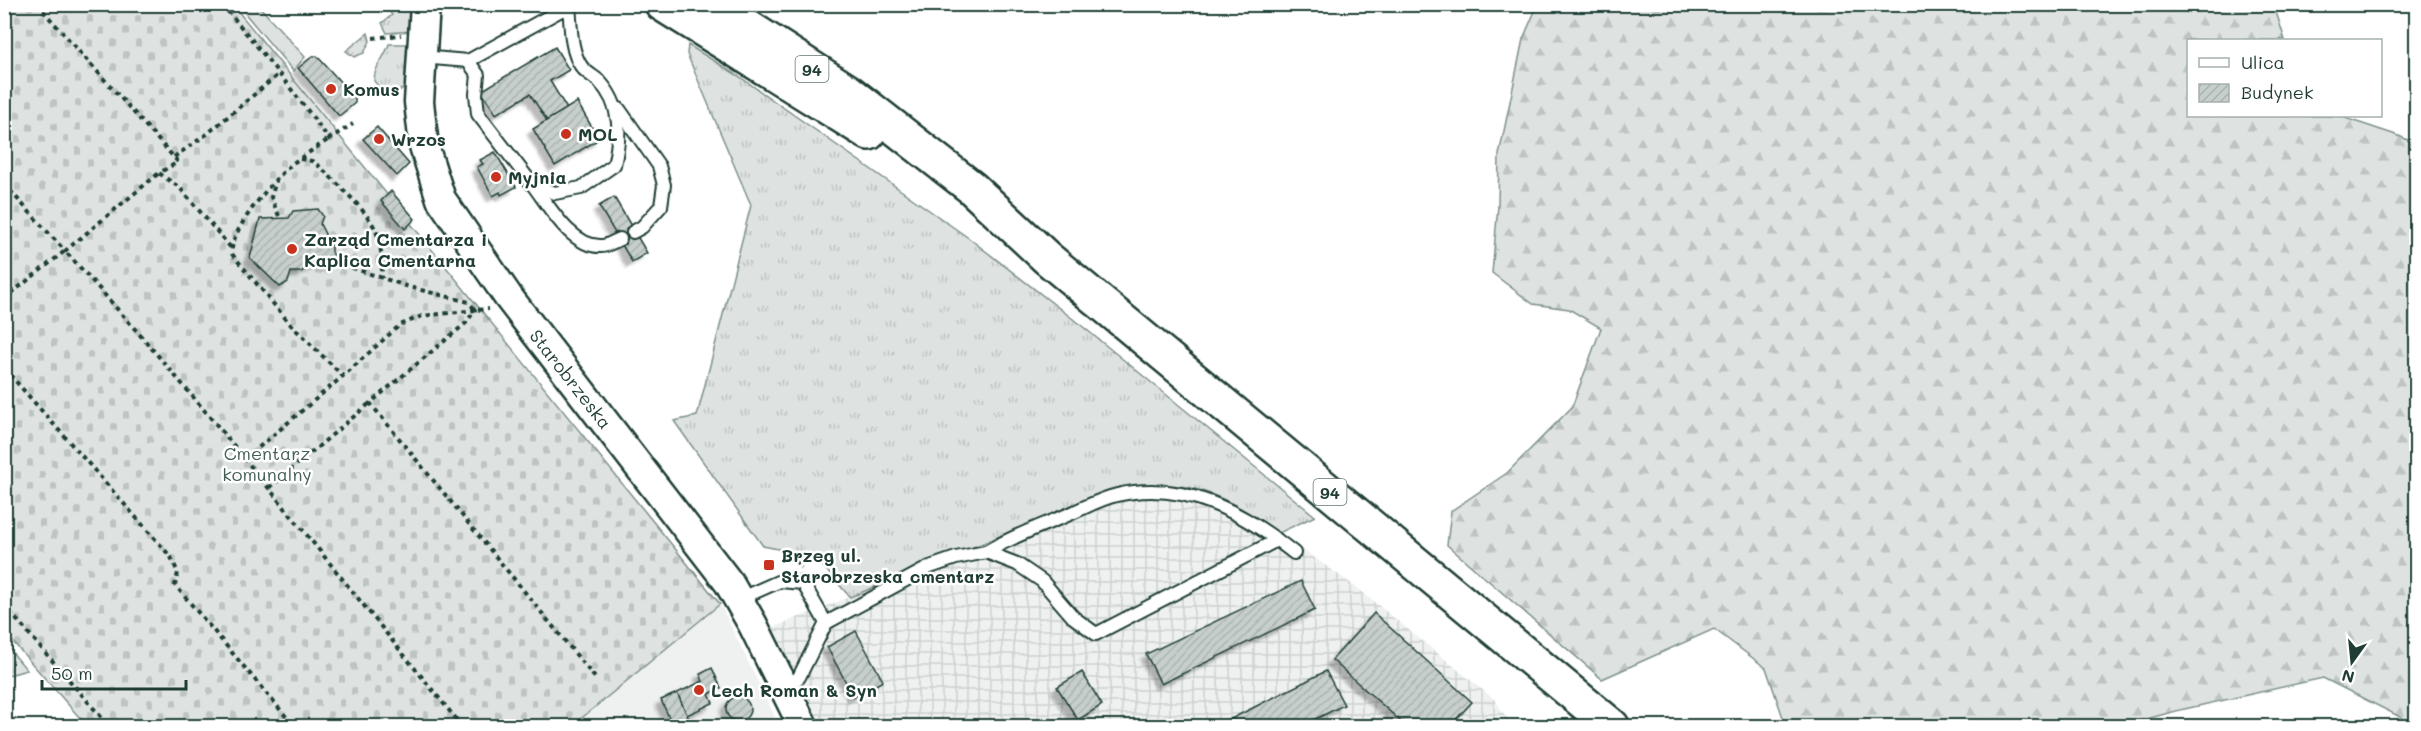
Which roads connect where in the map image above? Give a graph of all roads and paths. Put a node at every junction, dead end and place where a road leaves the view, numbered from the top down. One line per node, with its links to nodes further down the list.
1 (37, 4): 13 (path)
2 (222, 4): 9 (path)
3 (424, 4): 7 (street, Starobrzeska)
4 (662, 4): 24 (main road, 94)
5 (712, 4): 24 (main road, 94)
6 (570, 5): 8 (lane); 10 (lane)
7 (421, 57): 8 (lane); 27 (street, Starobrzeska)
8 (468, 61): 18 (lane)
9 (280, 73): 12 (path); 13 (path)
10 (612, 99): 18 (lane); 20 (lane)
11 (353, 124): 12 (path)
12 (329, 139): 14 (path)
13 (174, 157): 15 (path)
14 (300, 159): 16 (path); 26 (path)
15 (159, 173): 22 (path); 23 (path)
16 (277, 178): 19 (path); 22 (path)
17 (4, 184): 23 (path)
18 (532, 184): 21 (lane)
19 (279, 216)
20 (633, 232)
21 (620, 239)
22 (231, 248): 31 (path)
23 (65, 251): 28 (path); 33 (path)
24 (1047, 258): 47 (main road, 94)
25 (335, 262): 26 (path)
26 (382, 278): 29 (path)
27 (508, 298): 29 (path); 38 (street, Starobrzeska)
28 (4, 299)
29 (475, 310): 31 (path); 32 (path)
30 (4, 368): 44 (path)
31 (343, 376): 33 (path)
32 (370, 403): 34 (path); 41 (path)
33 (245, 459): 34 (path)
34 (268, 488): 45 (path)
35 (1277, 540): 36 (lane); 36 (lane); 37 (lane)
36 (986, 552): 40 (lane)
37 (1294, 553)
38 (740, 599): 40 (lane); 42 (street, Starobrzeska)
39 (4, 605): 43 (path)
40 (826, 623): 42 (lane)
41 (596, 679)
42 (785, 691): 46 (street, Starobrzeska)
43 (109, 726)
44 (294, 726)
45 (462, 726)
46 (803, 726)
47 (1612, 726)

